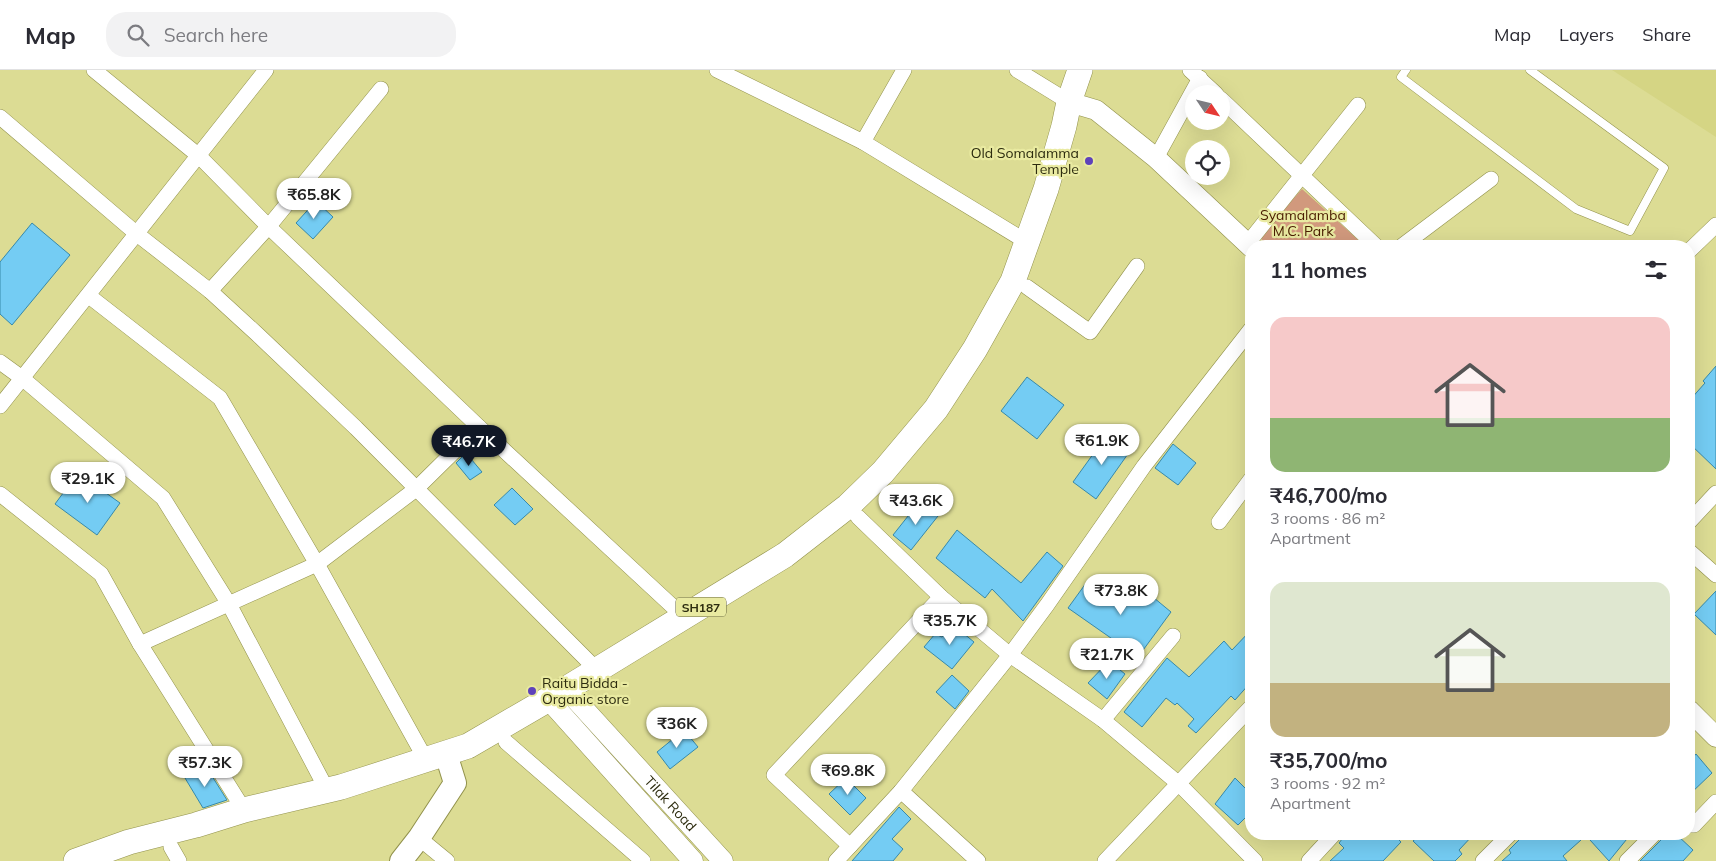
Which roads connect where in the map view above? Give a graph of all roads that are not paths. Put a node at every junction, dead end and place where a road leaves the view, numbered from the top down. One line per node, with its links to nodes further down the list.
1 (94, 70): 18 (street)
2 (266, 70): 18 (street)
3 (717, 70): 17 (street)
4 (904, 70): 17 (street)
5 (1017, 70): 13 (street)
6 (1080, 70): 13 (main road, SH187)
7 (1097, 70): 13 (main road, SH187)
8 (1406, 70): 9 (lane)
9 (1530, 70)
10 (1195, 74): 11 (street); 19 (street)
11 (1207, 85)
12 (381, 89): 23 (street)
13 (1076, 104): 19 (street); 29 (main road, SH187); 32 (main road, SH187)
14 (1358, 105): 20 (street)
15 (1230, 108): 20 (street)
16 (0, 117): 24 (street)
17 (862, 142): 29 (street)
18 (199, 156): 23 (street); 24 (street)
19 (1156, 158): 25 (street)
20 (1301, 176): 26 (street); 27 (street)
21 (1491, 179): 28 (street)
22 (1716, 225): 30 (street)
23 (269, 226): 33 (street); 39 (street)
24 (137, 234): 33 (street); 34 (street)
25 (1245, 240)
26 (1254, 240)
27 (1370, 240)
28 (1410, 240)
29 (1027, 242): 52 (main road, SH187)
30 (1695, 245)
31 (1137, 266): 32 (street)
32 (1027, 287): 45 (main road, SH187)
33 (210, 291): 41 (street)
34 (89, 296): 37 (street); 48 (street)
35 (1245, 337): 55 (street)
36 (0, 362): 37 (street)
37 (22, 378): 38 (street); 51 (street)
38 (0, 406)
39 (479, 427): 41 (street); 52 (street)
40 (1245, 486): 46 (street)
41 (416, 489): 48 (street); 56 (street)
42 (1716, 493): 44 (street)
43 (0, 494): 54 (street)
44 (1695, 516)
45 (858, 517): 50 (street); 57 (main road, SH187)
46 (1219, 522)
47 (1695, 556): 49 (street)
48 (317, 564): 51 (street); 63 (street)
49 (1716, 575)
50 (941, 597): 55 (street); 75 (street)
51 (229, 604): 54 (street); 65 (street)
52 (684, 617): 56 (main road, SH187)
53 (1173, 636): 59 (street)
54 (140, 644): 69 (street)
55 (1010, 655): 59 (street); 66 (street)
56 (597, 670): 57 (main road, SH187)
57 (562, 701): 62 (main road, SH187); 63 (main road, SH187); 84 (street, Tilak Road); 85 (street, Tilak Road)
58 (1695, 716): 61 (street)
59 (1103, 720): 64 (street)
60 (1245, 721): 64 (street)
61 (1716, 737)
62 (506, 742): 63 (main road, SH187); 83 (street)
63 (441, 761): 65 (main road, SH187); 68 (main road); 76 (main road, SH187)
64 (1179, 784): 87 (street); 88 (street)
65 (327, 790): 69 (main road, SH187)
66 (901, 792): 75 (street); 77 (street)
67 (1716, 802): 70 (street)
68 (440, 808): 71 (main road); 80 (main road)
69 (244, 810): 78 (main road, SH187)
70 (1695, 824)
71 (419, 838): 81 (main road); 82 (street)
72 (1328, 840): 89 (street)
73 (1504, 840): 90 (street)
74 (1648, 840): 91 (street)
75 (850, 846): 86 (street)
76 (175, 854): 79 (main road, SH187)
77 (976, 860)
78 (76, 861)
79 (122, 861)
80 (385, 861)
81 (401, 861)
82 (447, 861)
83 (643, 861)
84 (693, 861)
85 (723, 861)
86 (836, 861)
87 (1105, 861)
88 (1255, 861)
89 (1308, 861)
90 (1483, 861)
91 (1627, 861)

